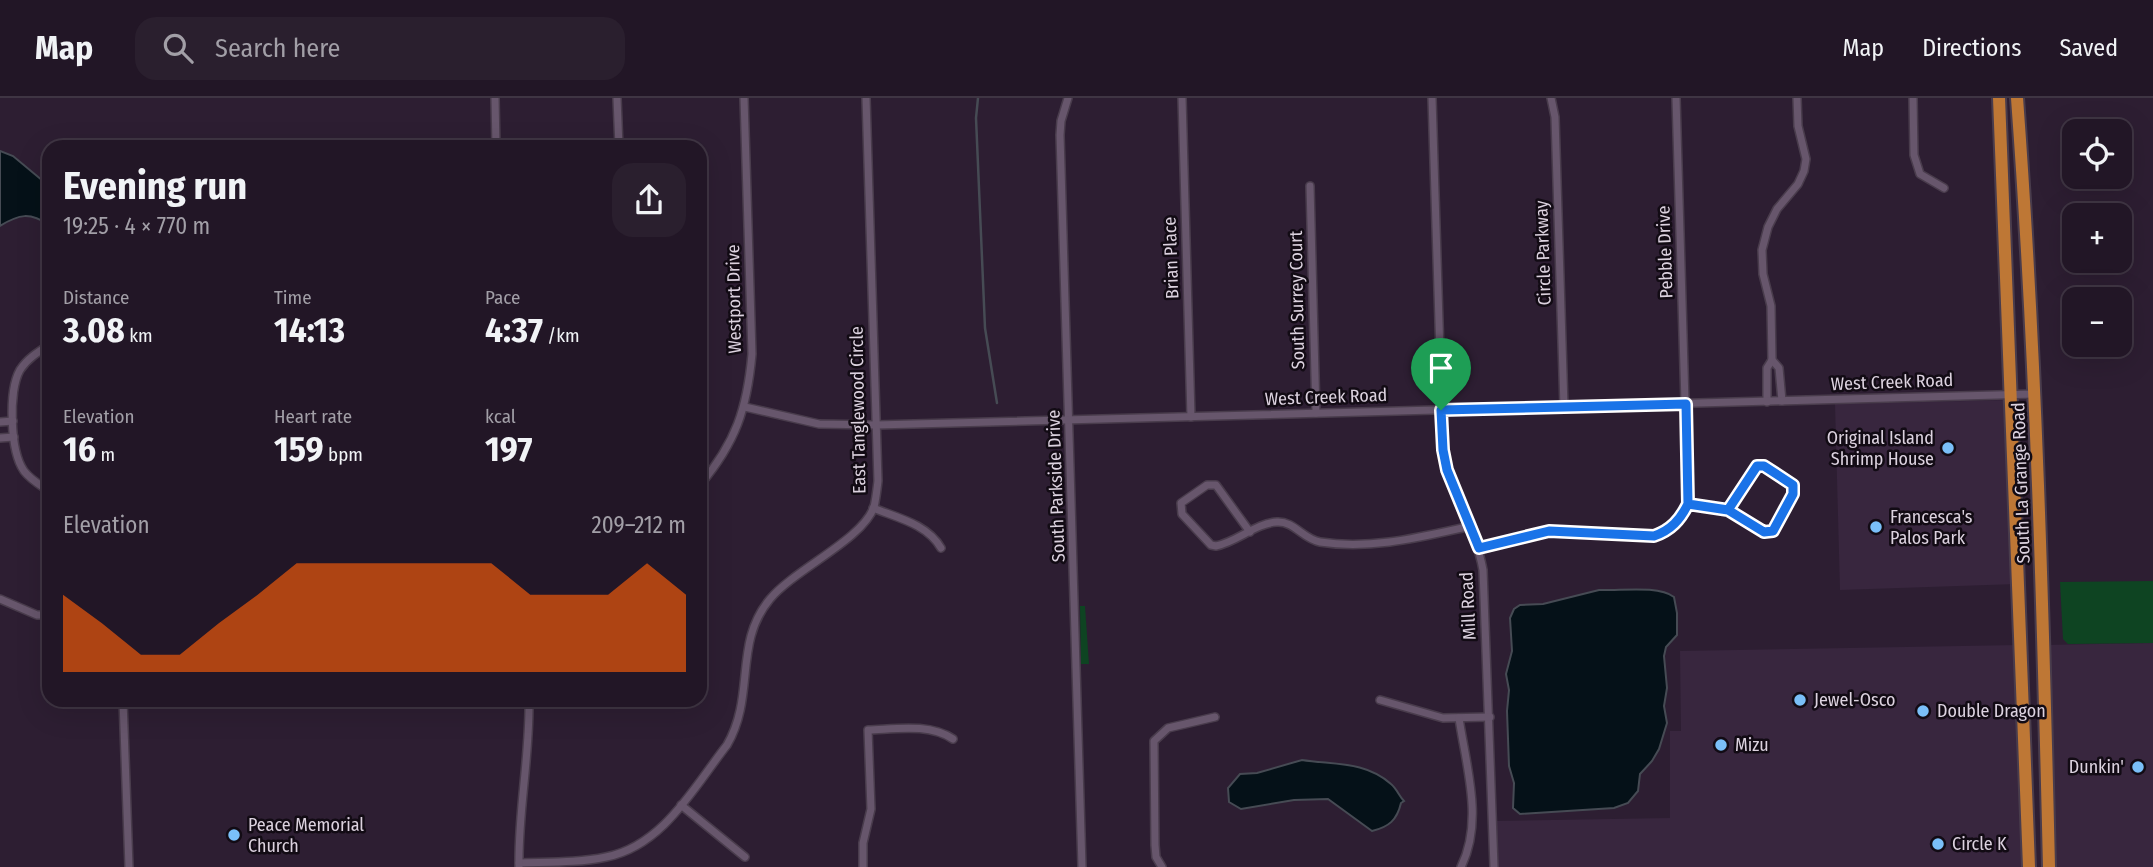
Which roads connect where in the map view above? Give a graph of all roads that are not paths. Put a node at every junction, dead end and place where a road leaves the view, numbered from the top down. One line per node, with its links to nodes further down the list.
1 (495, 98): 14 (street)
2 (617, 98): 15 (street)
3 (744, 98): 25 (street, Westport Drive)
4 (866, 98): 33 (street, East Tanglewood Circle)
5 (1182, 98): 29 (street, Brian Place)
6 (1432, 98): 27 (street, Mill Road)
7 (1551, 98): 26 (street, Circle Parkway)
8 (1676, 98): 24 (street, Pebble Drive)
9 (1797, 98): 19 (street)
10 (1913, 98): 17 (street)
11 (1999, 98): 20 (highway, South La Grange Road)
12 (2017, 98): 21 (highway, South La Grange Road)
13 (1067, 102): 30 (street, South Parkside Drive)
14 (496, 140)
15 (619, 140)
16 (1310, 186): 28 (street, South Surrey Court)
17 (1944, 188)
18 (42, 350): 31 (street)
19 (1772, 360): 22 (street); 23 (street)
20 (2011, 394): 21 (street, West Creek Road); 22 (street, West Creek Road); 63 (highway, South La Grange Road)
21 (2035, 394): 64 (highway, South La Grange Road)
22 (1782, 401): 23 (street, West Creek Road)
23 (1767, 402): 24 (street, West Creek Road)
24 (1686, 404): 26 (street, West Creek Road); 38 (street, Pebble Drive)
25 (745, 407): 33 (street, West Creek Road); 36 (street, Westport Drive)
26 (1564, 407): 27 (street, West Creek Road)
27 (1441, 410): 28 (street, West Creek Road); 41 (street, Mill Road)
28 (1316, 413): 29 (street, West Creek Road)
29 (1191, 417): 30 (street, West Creek Road)
30 (1070, 419): 33 (street, West Creek Road); 59 (street, South Parkside Drive)
31 (13, 421): 32 (street); 34 (street)
32 (0, 422)
33 (876, 425): 39 (street, East Tanglewood Circle)
34 (14, 437): 35 (street); 37 (street)
35 (0, 438)
36 (707, 475)
37 (42, 487)
38 (1688, 504): 40 (street); 44 (street)
39 (873, 508): 43 (street); 54 (street, East Tanglewood Circle)
40 (1728, 510): 40 (street)
41 (1471, 526): 42 (street); 44 (street, Mill Road)
42 (1250, 532): 42 (street)
43 (941, 548)
44 (1479, 548): 51 (street, Mill Road)
45 (0, 599): 46 (street)
46 (42, 615)
47 (1380, 700): 52 (street)
48 (123, 707): 57 (street)
49 (529, 707): 56 (street)
50 (1215, 716): 60 (street)
51 (1490, 717): 52 (street); 62 (street, Mill Road)
52 (1459, 718): 61 (street)
53 (953, 739): 58 (street)
54 (681, 805): 55 (street); 56 (street, East Tanglewood Circle)
55 (745, 857)
56 (519, 865)
57 (129, 867)
58 (863, 867)
59 (1082, 867)
60 (1162, 867)
61 (1461, 867)
62 (1494, 867)
63 (2029, 867)
64 (2049, 867)

